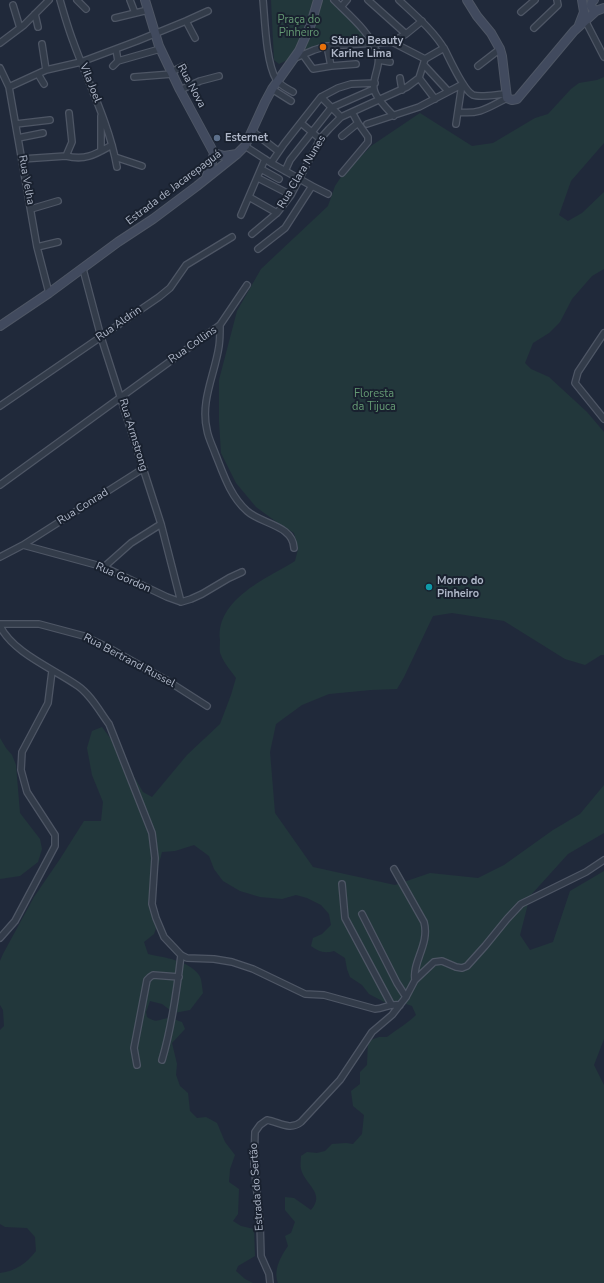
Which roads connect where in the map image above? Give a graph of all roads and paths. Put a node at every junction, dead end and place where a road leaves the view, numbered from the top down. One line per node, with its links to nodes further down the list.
1 (60, 0): 53 (street, Vila Joel)
2 (77, 0): 20 (street)
3 (130, 0): 25 (street)
4 (146, 0): 22 (street, Rua Nova)
5 (264, 0): 62 (street)
6 (318, 0): 49 (street, Estrada de Jacarepaguá)
7 (334, 0): 19 (street)
8 (347, 0): 19 (street)
9 (368, 0): 36 (street)
10 (399, 0): 29 (street)
11 (467, 0): 46 (street)
12 (535, 0): 24 (street)
13 (557, 0): 33 (street)
14 (582, 0): 34 (street)
15 (594, 0): 21 (street)
16 (599, 0): 21 (street)
17 (47, 1): 26 (street)
18 (13, 5): 32 (street)
19 (341, 7): 38 (street)
20 (86, 9)
21 (600, 9): 28 (street)
22 (148, 10): 25 (street); 35 (street, Rua Nova)
23 (208, 11): 30 (street)
24 (521, 12)
25 (135, 13): 27 (street)
26 (35, 14): 31 (street); 32 (street)
27 (115, 18)
28 (585, 20): 34 (street); 48 (street)
29 (422, 21): 36 (street); 43 (street)
30 (186, 22): 35 (street); 37 (street)
31 (38, 27)
32 (20, 28): 40 (street)
33 (534, 28)
34 (577, 28): 82 (street)
35 (155, 34): 44 (street); 45 (street, Rua Nova)
36 (406, 34): 39 (street)
37 (195, 38)
38 (372, 42): 39 (street); 42 (street); 51 (street)
39 (392, 42): 50 (street)
40 (0, 43)
41 (42, 44): 63 (street)
42 (327, 46): 47 (street); 59 (street)
43 (444, 48): 50 (street); 74 (street)
44 (116, 49): 52 (street); 53 (street)
45 (160, 49): 52 (street); 65 (street, Rua Nova)
46 (500, 49): 60 (street); 82 (street)
47 (303, 54): 49 (street); 59 (street)
48 (604, 57)
49 (293, 59): 64 (street, Estrada de Jacarepaguá)
50 (425, 59): 56 (street)
51 (379, 60): 54 (street); 72 (street)
52 (118, 61): 57 (street)
53 (81, 62): 63 (street); 88 (street, Vila Joel)
54 (390, 62)
55 (356, 64): 59 (street)
56 (424, 65): 70 (street); 80 (street)
57 (113, 66)
58 (184, 66): 65 (street)
59 (331, 66)
60 (478, 66)
61 (0, 68): 75 (street, Rua Velha)
62 (272, 69): 64 (street); 71 (street)
63 (46, 70): 66 (street)
64 (284, 71): 71 (street, Estrada de Jacarepaguá)
65 (172, 73): 68 (street); 78 (street, Rua Nova)
66 (38, 74): 73 (street); 75 (street)
67 (219, 76): 78 (street)
68 (134, 77)
69 (400, 78): 79 (street)
70 (419, 78): 79 (street, Rua Clara Nunes); 85 (street)
71 (277, 81): 76 (street, Estrada de Jacarepaguá); 81 (street)
72 (375, 82): 77 (street); 83 (street)
73 (44, 84)
74 (462, 84): 80 (street); 82 (street); 90 (street)
75 (9, 87): 97 (street, Rua Velha)
76 (272, 88): 86 (street); 100 (street, Estrada de Jacarepaguá)
77 (374, 89): 84 (street); 87 (street)
78 (180, 90): 110 (street, Rua Nova)
79 (402, 90): 84 (street, Rua Clara Nunes)
80 (448, 91): 85 (street)
81 (293, 92)
82 (507, 96): 90 (street)
83 (321, 97): 87 (street); 95 (street)
84 (380, 99): 89 (street, Rua Clara Nunes); 92 (street)
85 (435, 99): 92 (street)
86 (291, 101)
87 (331, 108): 93 (street); 101 (street)
88 (101, 110): 106 (street, Vila Joel); 108 (street)
89 (352, 112): 93 (street, Rua Clara Nunes); 96 (street)
90 (458, 112): 99 (street)
91 (69, 113): 112 (street)
92 (394, 116): 98 (street)
93 (341, 117): 105 (street, Rua Clara Nunes)
94 (50, 120): 97 (street)
95 (300, 122): 101 (street); 109 (street)
96 (358, 123): 103 (street); 121 (street)
97 (16, 124): 104 (street, Rua Velha)
98 (367, 124)
99 (456, 124)
100 (252, 131): 107 (street, Estrada de Jacarepaguá); 109 (street)
101 (312, 132): 105 (street); 120 (street)
102 (43, 133): 104 (street)
103 (342, 136)
104 (18, 138): 114 (street, Rua Velha)
105 (320, 139): 125 (street, Rua Clara Nunes)
106 (112, 146): 108 (street); 113 (street, Vila Joel)
107 (245, 146): 111 (street, Estrada de Jacarepaguá); 115 (street)
108 (101, 151): 112 (street)
109 (278, 151): 116 (street)
110 (214, 153): 111 (street); 124 (street)
111 (237, 154): 124 (street, Estrada de Jacarepaguá)
112 (66, 156): 114 (street)
113 (115, 157): 117 (street); 118 (street, Vila Joel)
114 (22, 159): 131 (street, Rua Velha)
115 (265, 159): 116 (street); 119 (street)
116 (271, 163): 120 (street)
117 (142, 166)
118 (117, 167)
119 (261, 169): 122 (street); 123 (street)
120 (285, 171): 125 (street)
121 (342, 173)
122 (258, 178): 128 (street); 129 (street)
123 (279, 178)
124 (205, 179): 139 (street, Estrada de Jacarepaguá)
125 (299, 180): 126 (street); 128 (street, Rua Clara Nunes)
126 (312, 186): 127 (street); 138 (street)
127 (328, 194)
128 (291, 195): 132 (street, Rua Clara Nunes)
129 (249, 197): 132 (street); 133 (street)
130 (58, 201): 131 (street)
131 (31, 209): 137 (street, Rua Velha)
132 (277, 213): 134 (street, Rua Clara Nunes)
133 (241, 216)
134 (252, 234)
135 (232, 237): 145 (street, Rua Aldrin)
136 (58, 242): 137 (street)
137 (37, 247): 141 (street, Rua Velha)
138 (258, 249)
139 (83, 269): 141 (street, Estrada de Jacarepaguá); 145 (street, Rua Armstrong)
140 (247, 285): 142 (street)
141 (49, 293): 143 (street, Estrada de Jacarepaguá)
142 (220, 325): 146 (street, Rua Collins); 153 (street, Rua Collins)
143 (0, 326)
144 (604, 333): 148 (street)
145 (101, 337): 146 (street, Rua Armstrong); 147 (street, Rua Aldrin)
146 (121, 397): 149 (street, Rua Armstrong); 150 (street, Rua Collins)
147 (0, 406)
148 (604, 419)
149 (144, 468): 151 (street, Rua Armstrong); 152 (street, Rua Conrad)
150 (0, 485)
151 (161, 524): 155 (street); 157 (street, Rua Armstrong)
152 (23, 545): 154 (street); 155 (street, Rua Gordon)
153 (294, 548)
154 (0, 557)
155 (104, 567): 157 (street, Rua Gordon)
156 (242, 572): 157 (street)
157 (181, 602)
158 (0, 625): 159 (street); 160 (street, Rua Bertrand Russel)
159 (52, 671): 165 (street); 166 (street)
160 (207, 706)
161 (604, 860): 168 (street, Estrada do Sertão)
162 (394, 869): 168 (street)
163 (342, 884): 170 (street)
164 (362, 914): 169 (street)
165 (0, 938)
166 (181, 955): 167 (street); 170 (street)
167 (179, 977): 172 (street); 173 (street)
168 (415, 980): 169 (street, Estrada do Sertão)
169 (406, 997): 171 (street, Estrada do Sertão)
170 (391, 1004): 171 (street)
171 (400, 1005): 174 (street, Estrada do Sertão)
172 (162, 1060)
173 (137, 1065)
174 (270, 1283)

